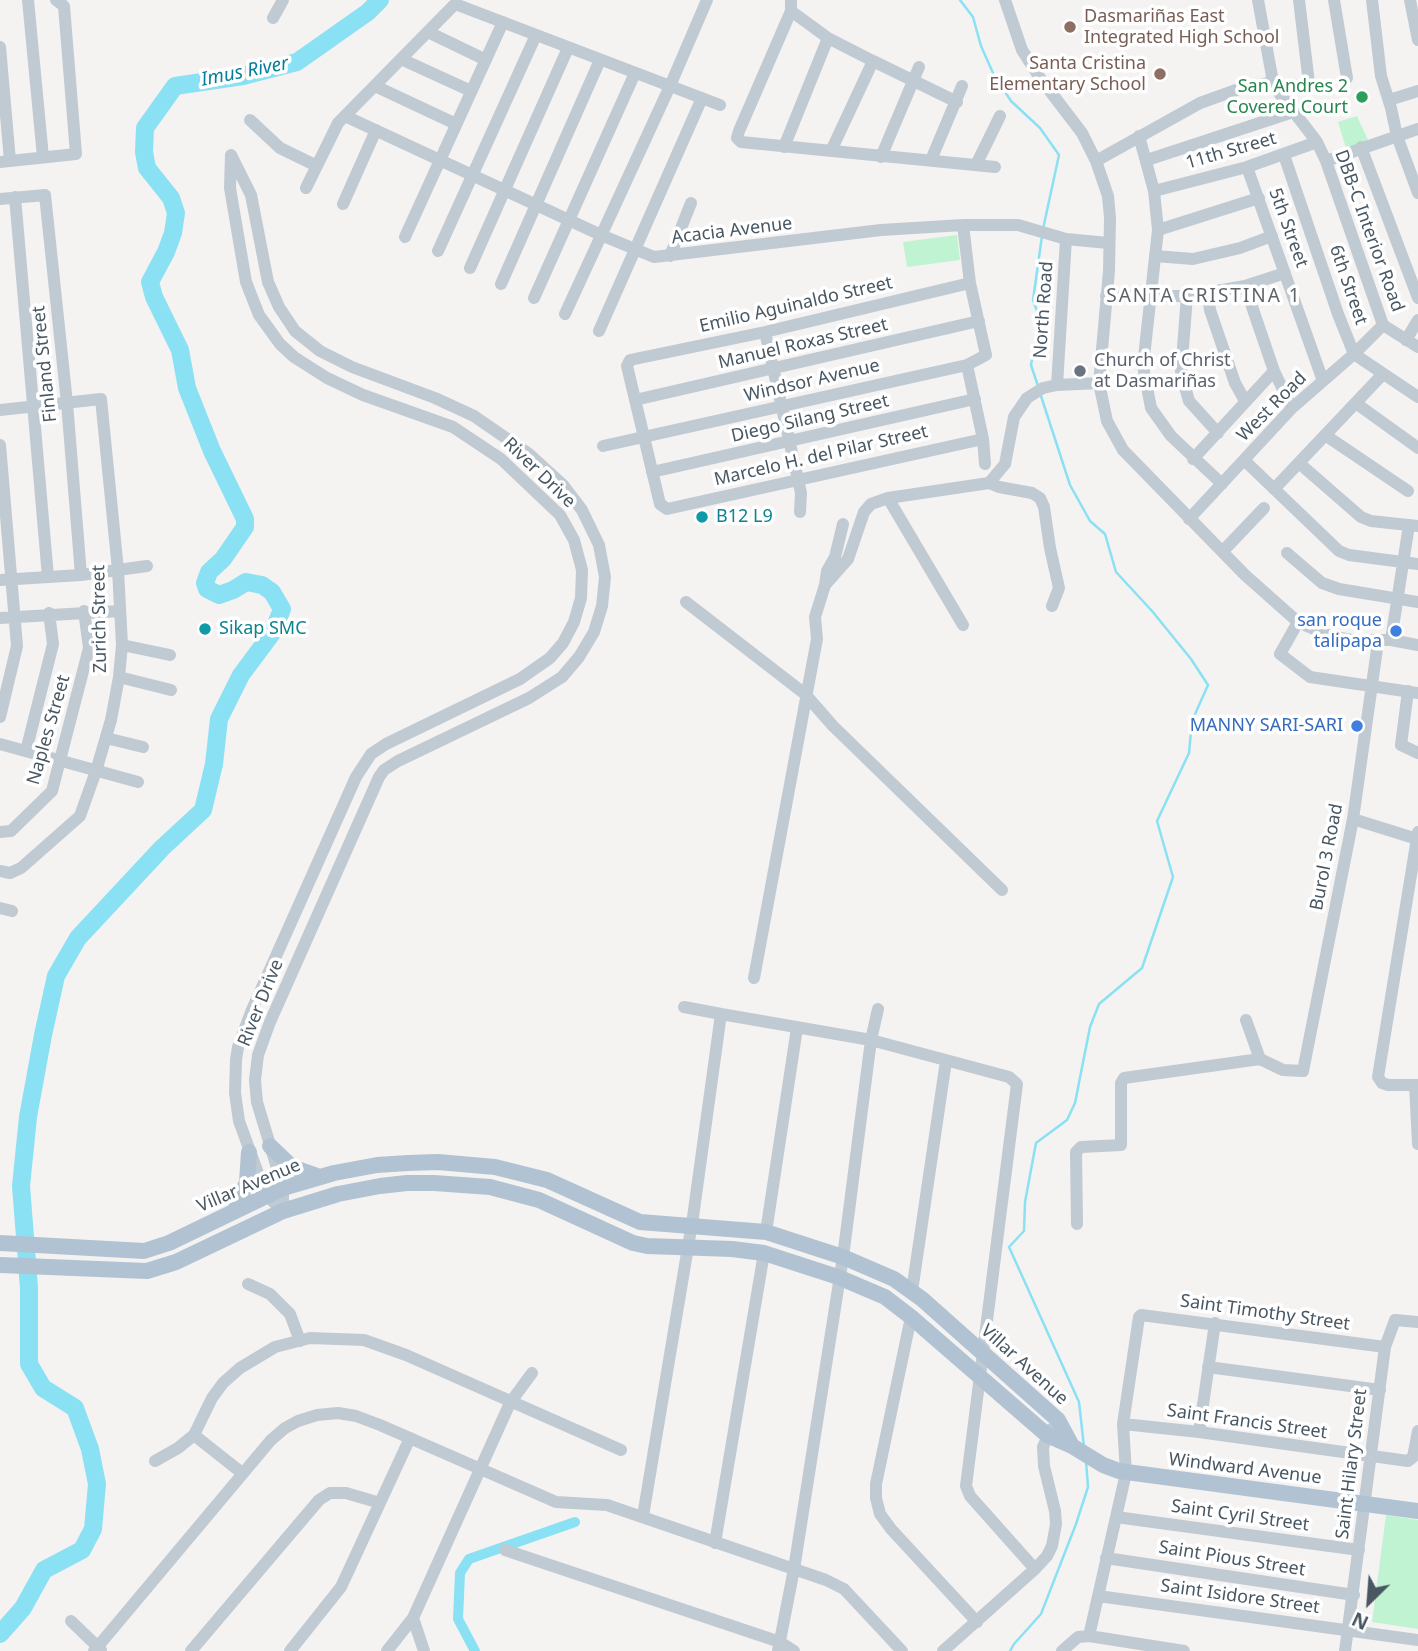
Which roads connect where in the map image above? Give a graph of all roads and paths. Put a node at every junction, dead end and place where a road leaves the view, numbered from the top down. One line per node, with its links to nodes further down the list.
1 (28, 0): 52 (street)
2 (56, 0): 52 (street)
3 (283, 0): 12 (street)
4 (707, 0): 29 (street)
5 (1005, 0): 56 (street)
6 (1258, 0): 31 (street, DBB-C Interior Road)
7 (1299, 0): 31 (street)
8 (1334, 0): 26 (street)
9 (1372, 0): 35 (street)
10 (1410, 0): 17 (street)
11 (791, 6): 16 (street); 48 (street)
12 (273, 18)
13 (503, 22): 14 (street); 15 (street); 21 (street)
14 (428, 32): 20 (street); 21 (street)
15 (536, 35): 19 (street); 64 (street)
16 (828, 38): 23 (street); 48 (street)
17 (1418, 40)
18 (0, 47): 59 (street)
19 (568, 48): 22 (street); 66 (street)
20 (401, 59): 28 (street); 32 (street)
21 (486, 60): 32 (street)
22 (600, 60): 25 (street); 74 (street)
23 (873, 61): 27 (street); 50 (street)
24 (919, 67): 27 (street)
25 (635, 73): 29 (street); 75 (street)
26 (1347, 78)
27 (913, 80): 36 (street); 53 (street)
28 (375, 86): 39 (street); 42 (street)
29 (670, 86): 34 (street); 78 (street)
30 (962, 86): 36 (street)
31 (1275, 86): 38 (street, DBB-C Interior Road); 45 (street)
32 (471, 91): 42 (street)
33 (1418, 91): 35 (street)
34 (702, 98): 37 (street); 83 (street)
35 (1389, 100): 46 (street)
36 (957, 102): 55 (street)
37 (720, 105)
38 (1293, 112): 47 (street, DBB-C Interior Road); 57 (street)
39 (345, 116): 44 (street, Acacia Avenue); 61 (street)
40 (1000, 116): 60 (street)
41 (250, 120): 61 (street)
42 (456, 124): 54 (street)
43 (1418, 129): 46 (street)
44 (376, 130): 54 (street, Acacia Avenue); 73 (street)
45 (1139, 136): 56 (street); 57 (street)
46 (1397, 136): 49 (street); 68 (street)
47 (1317, 142): 51 (street, 11th Street); 58 (street, DBB-C Interior Road)
48 (784, 146): 50 (street)
49 (1361, 147): 58 (street); 97 (street)
50 (831, 150): 53 (street)
51 (1284, 155): 63 (street, 11th Street); 106 (street, 6th Street)
52 (43, 157): 59 (street)
53 (881, 157): 55 (street)
54 (440, 160): 64 (street, Acacia Avenue); 80 (street)
55 (931, 160): 60 (street)
56 (1096, 160): 82 (street)
57 (1147, 160): 67 (street)
58 (1326, 161): 101 (street, DBB-C Interior Road)
59 (5, 162)
60 (977, 163): 62 (street)
61 (317, 166): 65 (street)
62 (995, 167)
63 (1247, 167): 67 (street, 11th Street); 70 (street, 5th Street)
64 (473, 176): 66 (street, Acacia Avenue); 84 (street)
65 (306, 188)
66 (505, 190): 74 (street, Acacia Avenue); 87 (street)
67 (1154, 191): 77 (street)
68 (1418, 193)
69 (15, 197): 71 (street, Finland Street); 118 (street, Finland Street); 121 (street)
70 (1259, 198): 77 (street); 79 (street, 5th Street)
71 (0, 199)
72 (691, 203): 85 (street)
73 (343, 204)
74 (537, 205): 75 (street, Acacia Avenue); 90 (street)
75 (569, 220): 78 (street, Acacia Avenue); 96 (street)
76 (963, 225): 81 (street, Acacia Avenue); 85 (street, Acacia Avenue); 89 (street)
77 (1158, 230): 86 (street)
78 (601, 235): 83 (street, Acacia Avenue); 98 (street)
79 (1272, 236): 86 (street); 88 (street, 5th Street)
80 (405, 237)
81 (1066, 239): 82 (street, Acacia Avenue); 113 (street, North Road)
82 (1108, 243): 93 (street)
83 (636, 250): 85 (street, Acacia Avenue); 102 (street)
84 (438, 251)
85 (670, 256)
86 (1156, 256): 95 (street)
87 (470, 268)
88 (1285, 274): 91 (street); 111 (street, 5th Street)
89 (970, 283): 100 (street); 103 (street, Emilio Aguinaldo Street)
90 (501, 284)
91 (1245, 286): 92 (street); 109 (street)
92 (1208, 293): 94 (street); 117 (street)
93 (1106, 296): 95 (street); 112 (street)
94 (1187, 296): 95 (street); 124 (street)
95 (1151, 297): 132 (street)
96 (534, 298)
97 (1418, 298)
98 (565, 314)
99 (1418, 320): 104 (street)
100 (979, 321): 107 (street, Windsor Avenue); 108 (street, Manuel Roxas Street)
101 (1383, 325): 104 (street, DBB-C Interior Road); 106 (street, West Road)
102 (599, 331)
103 (765, 332): 108 (street); 116 (street, Emilio Aguinaldo Street)
104 (1406, 340): 105 (street, DBB-C Interior Road)
105 (1418, 348)
106 (1354, 354): 110 (street); 111 (street, West Road)
107 (967, 365): 115 (street); 120 (street, Windsor Avenue)
108 (773, 369): 116 (street, Manuel Roxas Street); 120 (street)
109 (1274, 371): 117 (street); 122 (street)
110 (1382, 375): 114 (street); 119 (street)
111 (1323, 381): 122 (street, West Road)
112 (1099, 383): 113 (street, North Road); 145 (street)
113 (1057, 385): 138 (street, North Road)
114 (1418, 397)
115 (975, 399): 127 (street); 128 (street, Diego Silang Street)
116 (635, 400): 126 (street)
117 (1245, 401): 124 (street)
118 (66, 403): 121 (street); 153 (street, Zurich Street); 154 (street, Finland Street)
119 (1357, 404): 125 (street); 131 (street)
120 (781, 406): 126 (street, Windsor Avenue); 128 (street)
121 (33, 407): 123 (street); 155 (street)
122 (1292, 408): 133 (street, West Road)
123 (0, 410)
124 (1218, 433): 132 (street)
125 (1325, 435): 134 (street); 141 (street)
126 (643, 437): 130 (street, Windsor Avenue); 136 (street)
127 (983, 439): 135 (street); 137 (street, Marcelo H. del Pilar Street)
128 (789, 442): 136 (street, Diego Silang Street); 137 (street)
129 (0, 445): 156 (street)
130 (603, 446)
131 (1418, 448)
132 (1194, 459): 139 (street)
133 (1244, 460): 139 (street, West Road); 140 (street)
134 (1299, 463): 140 (street); 147 (street)
135 (985, 464)
136 (652, 472): 137 (street, Marcelo H. del Pilar Street)
137 (798, 479): 144 (street)
138 (989, 483): 142 (street); 161 (street)
139 (1222, 484): 145 (street, West Road)
140 (1274, 489): 150 (street)
141 (1408, 491)
142 (888, 498): 157 (street); 168 (street)
143 (1264, 508): 148 (street)
144 (800, 512)
145 (1189, 519): 148 (street)
146 (843, 524): 157 (street)
147 (1413, 526): 150 (street, Burol 3 Road)
148 (1223, 551): 167 (street)
149 (1287, 553): 158 (street)
150 (1404, 562): 151 (street); 158 (street, Burol 3 Road)
151 (1418, 564)
152 (147, 566): 153 (street)
153 (118, 570): 154 (street); 163 (street, Zurich Street)
154 (81, 575): 155 (street)
155 (48, 577): 156 (street)
156 (6, 580): 165 (street)
157 (825, 585): 177 (street)
158 (1397, 600): 160 (street); 169 (street, Burol 3 Road)
159 (686, 602): 177 (street)
160 (1418, 602)
161 (1052, 606)
162 (84, 611): 163 (street); 164 (street); 184 (street, Naples Street)
163 (120, 611): 170 (street, Zurich Street)
164 (49, 613): 165 (street); 182 (street)
165 (15, 616): 166 (street); 178 (street)
166 (0, 618)
167 (1298, 622): 169 (street); 174 (street)
168 (962, 625)
169 (1384, 641): 171 (street); 174 (street, Burol 3 Road)
170 (122, 645): 172 (street); 173 (street, Zurich Street)
171 (1418, 645)
172 (170, 655)
173 (119, 677): 175 (street); 179 (street, Zurich Street)
174 (1372, 687): 176 (street); 187 (street, Burol 3 Road)
175 (172, 690)
176 (1413, 692): 183 (street)
177 (805, 694): 191 (street); 192 (street)
178 (0, 717)
179 (106, 738): 181 (street); 185 (street, Zurich Street)
180 (0, 744): 182 (street)
181 (143, 747)
182 (26, 751): 184 (street)
183 (1418, 753)
184 (60, 761): 185 (street); 188 (street, Naples Street)
185 (96, 771): 186 (street); 190 (street, Zurich Street)
186 (138, 782)
187 (1353, 819): 189 (street); 199 (street, Burol 3 Road)
188 (0, 832)
189 (1418, 835): 201 (street)
190 (0, 870)
191 (1002, 890)
192 (754, 978)
193 (684, 1007): 195 (street)
194 (878, 1009): 198 (street)
195 (721, 1014): 197 (street); 211 (street)
196 (1246, 1020): 199 (street)
197 (797, 1028): 198 (street); 212 (street)
198 (871, 1040): 200 (street); 216 (street)
199 (1260, 1059): 210 (street)
200 (946, 1060): 220 (street); 226 (street)
201 (1416, 1085): 202 (street)
202 (1418, 1144)
203 (270, 1146): 204 (street, River Drive); 205 (main road); 206 (street, River Drive)
204 (249, 1152): 207 (street, River Drive); 208 (main road)
205 (320, 1177): 206 (main road, Villar Avenue); 211 (main road, Villar Avenue)
206 (283, 1188): 207 (main road, Villar Avenue); 209 (street, River Drive)
207 (267, 1195): 208 (main road, Villar Avenue); 209 (street, River Drive)
208 (235, 1210): 213 (main road, Villar Avenue)
209 (283, 1211): 214 (main road, Villar Avenue); 217 (main road, Villar Avenue)
210 (1077, 1224)
211 (691, 1228): 212 (main road, Villar Avenue); 214 (street)
212 (766, 1233): 216 (main road, Villar Avenue)
213 (0, 1243)
214 (688, 1247): 215 (main road, Villar Avenue); 249 (street)
215 (764, 1254): 218 (main road, Villar Avenue); 251 (street)
216 (843, 1257): 218 (street); 220 (main road, Villar Avenue)
217 (0, 1265)
218 (838, 1277): 221 (main road, Villar Avenue); 255 (street)
219 (248, 1284): 224 (street)
220 (912, 1290): 226 (main road, Villar Avenue)
221 (911, 1317): 229 (main road, Villar Avenue); 261 (street)
222 (1418, 1322): 225 (street, Saint Hilary Street)
223 (1214, 1323): 225 (street, Saint Timothy Street); 227 (street); 233 (street, Saint Timothy Street)
224 (300, 1341): 231 (street); 236 (street)
225 (1385, 1347): 230 (street, Saint Hilary Street)
226 (983, 1354): 229 (street); 232 (main road, Villar Avenue)
227 (1208, 1367): 230 (street); 235 (street)
228 (532, 1373): 231 (street)
229 (981, 1378): 237 (main road, Villar Avenue); 256 (street)
230 (1380, 1390): 241 (street, Saint Hilary Street)
231 (510, 1403): 240 (street); 243 (street)
232 (1058, 1420): 237 (street); 239 (main road, Villar Avenue)
233 (1123, 1424): 235 (street, Saint Francis Street); 244 (street)
234 (1418, 1431): 241 (street, Saint Francis Street)
235 (1199, 1432): 241 (street, Saint Francis Street)
236 (194, 1435): 242 (street); 245 (street)
237 (1047, 1435): 239 (main road, Villar Avenue); 256 (street)
238 (410, 1438): 243 (street); 245 (street); 246 (street)
239 (1072, 1446): 244 (main road, Windward Avenue)
240 (621, 1450)
241 (1371, 1457): 247 (street, Saint Hilary Street)
242 (155, 1461)
243 (481, 1469): 249 (street); 259 (street)
244 (1123, 1472): 247 (main road, Windward Avenue); 250 (street)
245 (242, 1473): 266 (street)
246 (380, 1503): 267 (street); 268 (street)
247 (1365, 1504): 248 (main road, Windward Avenue); 253 (street, Saint Hilary Street)
248 (1418, 1511)
249 (643, 1516): 251 (street)
250 (1116, 1517): 253 (street, Saint Cyril Street); 254 (street)
251 (715, 1543): 255 (street)
252 (505, 1550): 265 (street)
253 (1359, 1550): 257 (street, Saint Hilary Street)
254 (1106, 1558): 257 (street, Saint Pious Street); 258 (street)
255 (794, 1569): 265 (street); 272 (street)
256 (1035, 1569): 261 (street)
257 (1354, 1595): 262 (street, Saint Hilary Street)
258 (1098, 1596): 262 (street, Saint Isidore Street); 263 (street)
259 (413, 1618): 269 (street); 270 (street)
260 (71, 1621): 266 (street)
261 (977, 1622): 273 (street)
262 (1348, 1629): 264 (street, Saint Isidore Street); 276 (street, Saint Hilary Street)
263 (1088, 1636): 274 (street); 275 (street)
264 (1418, 1640)
265 (779, 1647): 271 (street)
266 (98, 1649)
267 (191, 1651)
268 (290, 1651)
269 (387, 1651)
270 (424, 1651)
271 (794, 1651)
272 (902, 1651)
273 (943, 1651)
274 (1062, 1651)
275 (1184, 1651)
276 (1345, 1651)

